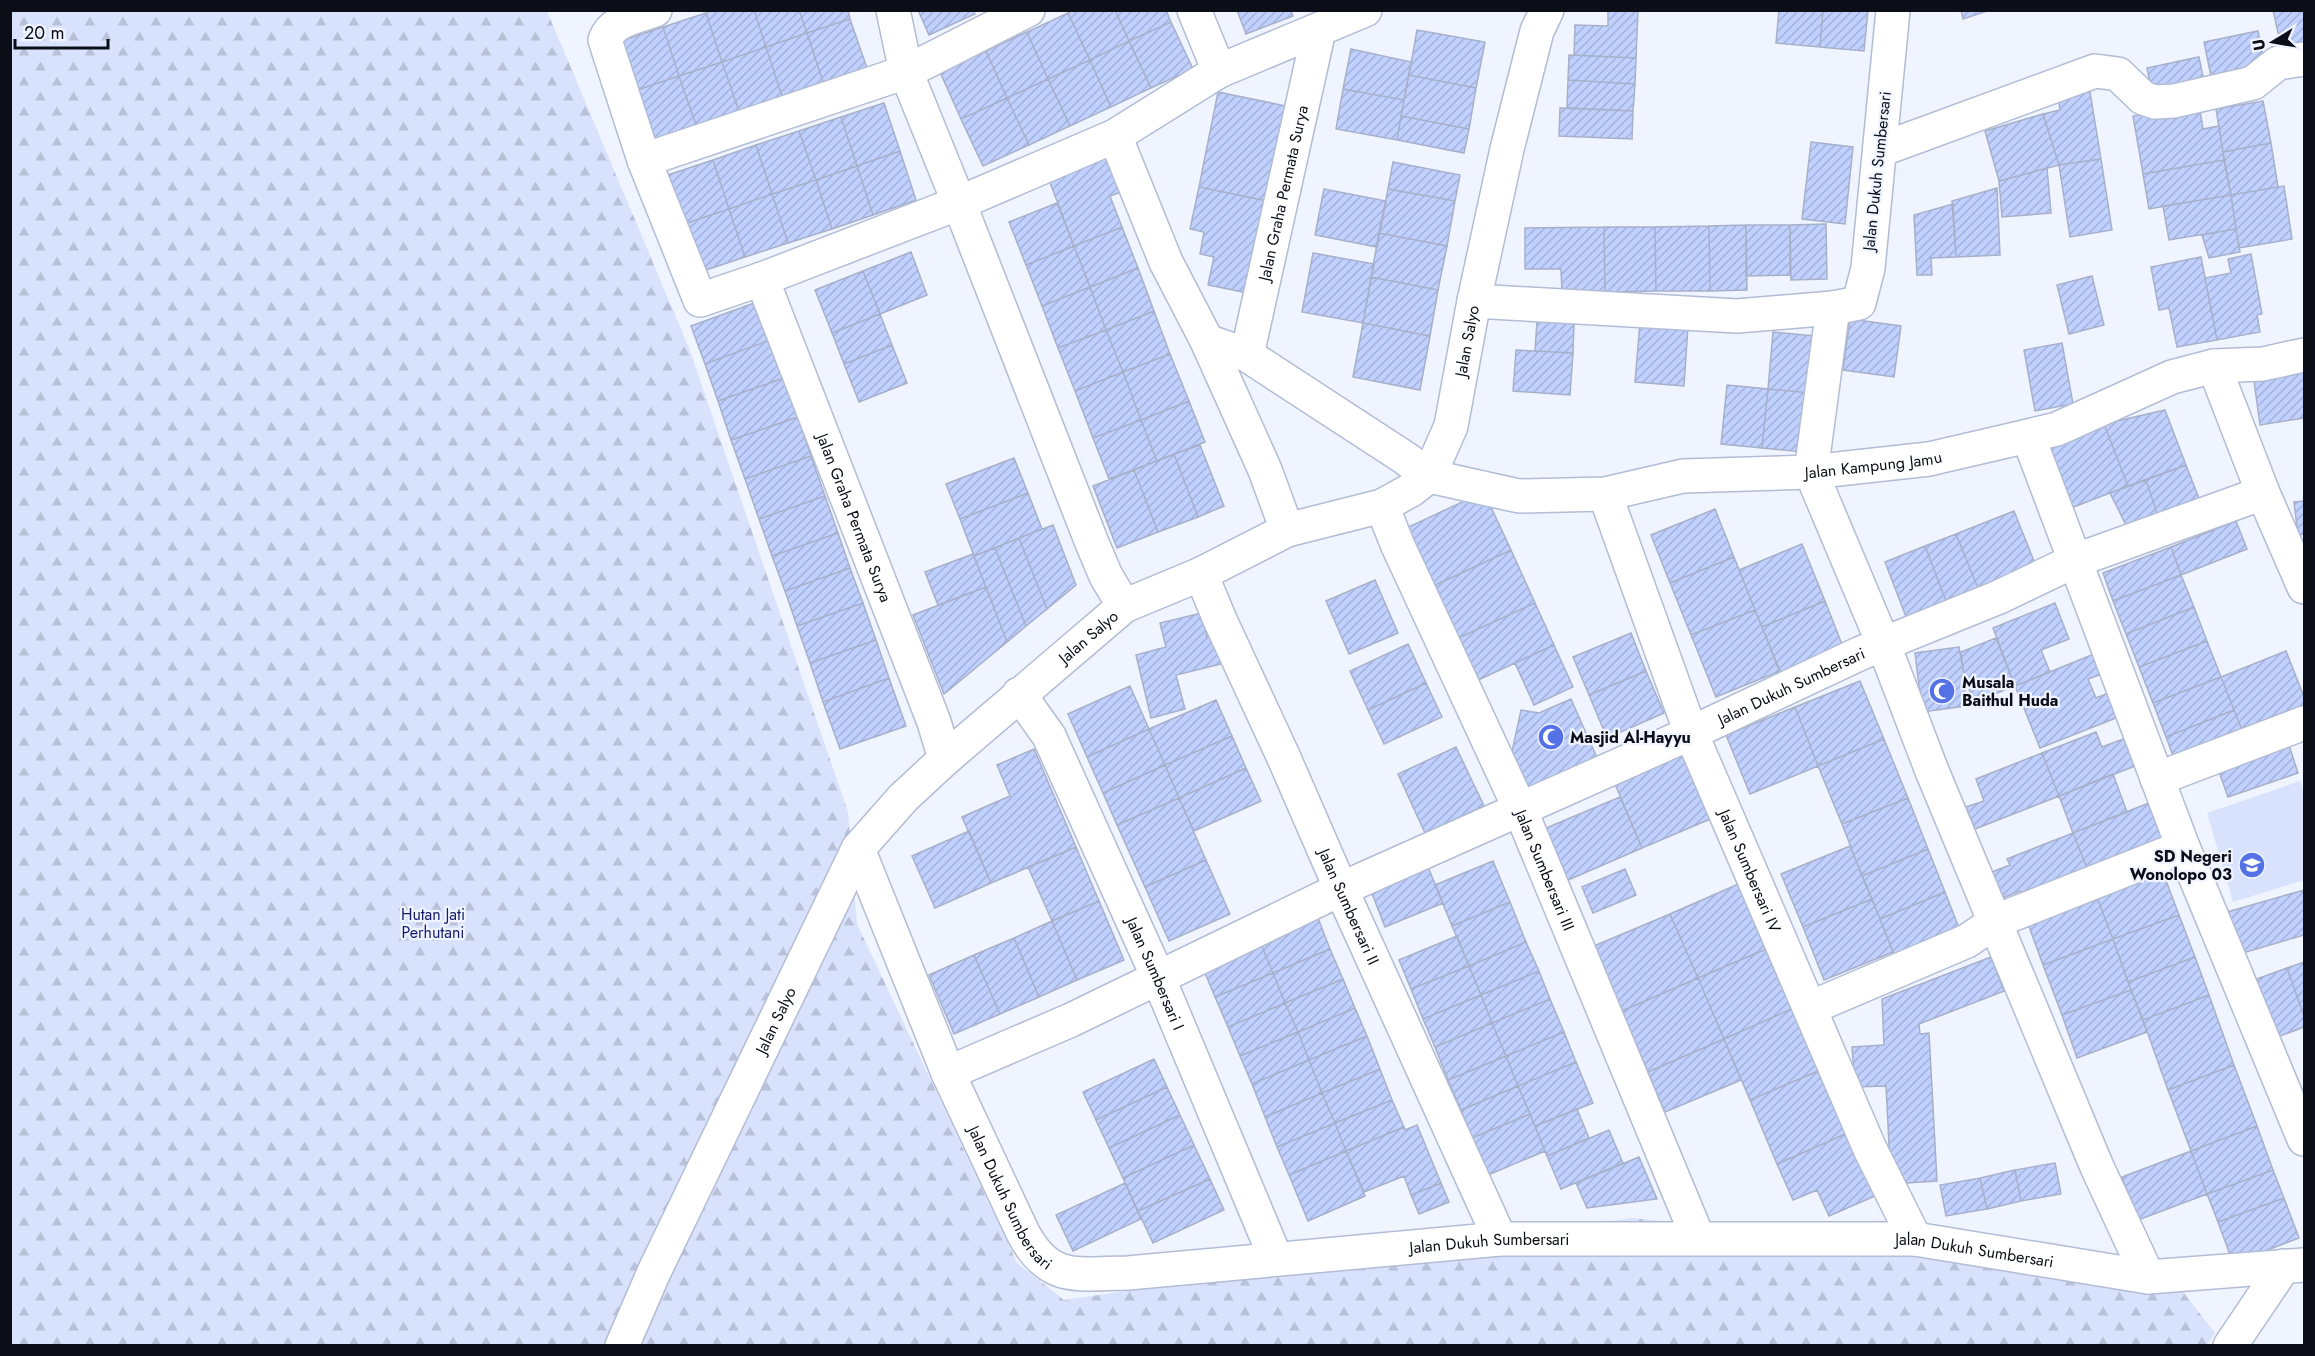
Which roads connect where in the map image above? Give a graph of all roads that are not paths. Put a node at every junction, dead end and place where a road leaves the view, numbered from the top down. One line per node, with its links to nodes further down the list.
1 (655, 10): 14 (street)
2 (893, 10): 11 (street)
3 (1028, 10): 11 (street)
4 (1194, 10): 10 (street)
5 (1365, 10): 8 (street)
6 (1547, 10): 17 (street, Jalan Salyo)
7 (1893, 10): 13 (street, Jalan Dukuh Sumbersari)
8 (1319, 30): 10 (street); 20 (street, Jalan Graha Permata Surya)
9 (2304, 59): 13 (street)
10 (1219, 71): 12 (street)
11 (906, 72): 14 (street); 15 (street)
12 (1115, 136): 15 (street); 19 (street)
13 (1880, 150): 18 (street, Jalan Dukuh Sumbersari)
14 (644, 160): 16 (street)
15 (959, 203): 16 (street); 33 (street)
16 (762, 279): 38 (street, Jalan Graha Permata Surya)
17 (1474, 301): 18 (street, Jalan Dukuh Sumbersari); 25 (street, Jalan Salyo)
18 (1833, 308): 24 (street)
19 (1207, 341): 20 (street); 29 (street)
20 (1247, 355): 25 (street)
21 (2304, 356): 22 (street, Jalan Kampung Jamu)
22 (2214, 366): 23 (street, Jalan Kampung Jamu); 26 (street)
23 (2028, 436): 24 (street, Jalan Kampung Jamu); 30 (street)
24 (1811, 472): 27 (street, Jalan Kampung Jamu); 34 (street, Jalan Dukuh Sumbersari)
25 (1429, 476): 27 (street, Jalan Kampung Jamu); 28 (street, Jalan Salyo)
26 (2263, 493): 30 (street, Jalan Dukuh Sumbersari); 32 (street)
27 (1605, 494): 37 (street, Jalan Sumbersari IV)
28 (1382, 506): 29 (street, Jalan Salyo); 40 (street, Jalan Sumbersari III)
29 (1287, 530): 31 (street, Jalan Salyo)
30 (2074, 561): 34 (street, Jalan Dukuh Sumbersari); 39 (street)
31 (1201, 574): 33 (street, Jalan Salyo); 43 (street, Jalan Sumbersari II)
32 (2304, 587)
33 (1124, 606): 35 (street, Jalan Salyo)
34 (1883, 644): 37 (street, Jalan Dukuh Sumbersari); 44 (street, Jalan Dukuh Sumbersari)
35 (1019, 694): 38 (street, Jalan Salyo); 45 (street, Jalan Sumbersari I)
36 (2304, 723): 39 (street)
37 (1691, 733): 40 (street, Jalan Dukuh Sumbersari); 46 (street, Jalan Sumbersari IV)
38 (945, 759): 42 (street, Jalan Salyo)
39 (2157, 779): 41 (street)
40 (1520, 809): 43 (street, Jalan Dukuh Sumbersari); 49 (street, Jalan Sumbersari III)
41 (2182, 847): 44 (street); 48 (street)
42 (858, 849): 47 (street, Jalan Dukuh Sumbersari); 55 (street, Jalan Salyo)
43 (1341, 889): 45 (street, Jalan Dukuh Sumbersari); 50 (street, Jalan Sumbersari II)
44 (1996, 921): 46 (street); 54 (street, Jalan Dukuh Sumbersari)
45 (1158, 977): 47 (street, Jalan Dukuh Sumbersari); 52 (street, Jalan Sumbersari I)
46 (1810, 1008): 51 (street, Jalan Sumbersari IV)
47 (948, 1073): 52 (street, Jalan Dukuh Sumbersari)
48 (2304, 1139)
49 (1698, 1238): 50 (street, Jalan Dukuh Sumbersari); 51 (street, Jalan Dukuh Sumbersari)
50 (1500, 1239): 52 (street, Jalan Dukuh Sumbersari)
51 (1915, 1239): 54 (street, Jalan Dukuh Sumbersari)
52 (1276, 1260)
53 (2294, 1265): 54 (street, Jalan Dukuh Sumbersari); 56 (street)
54 (2148, 1277)
55 (622, 1346)
56 (2230, 1346)

